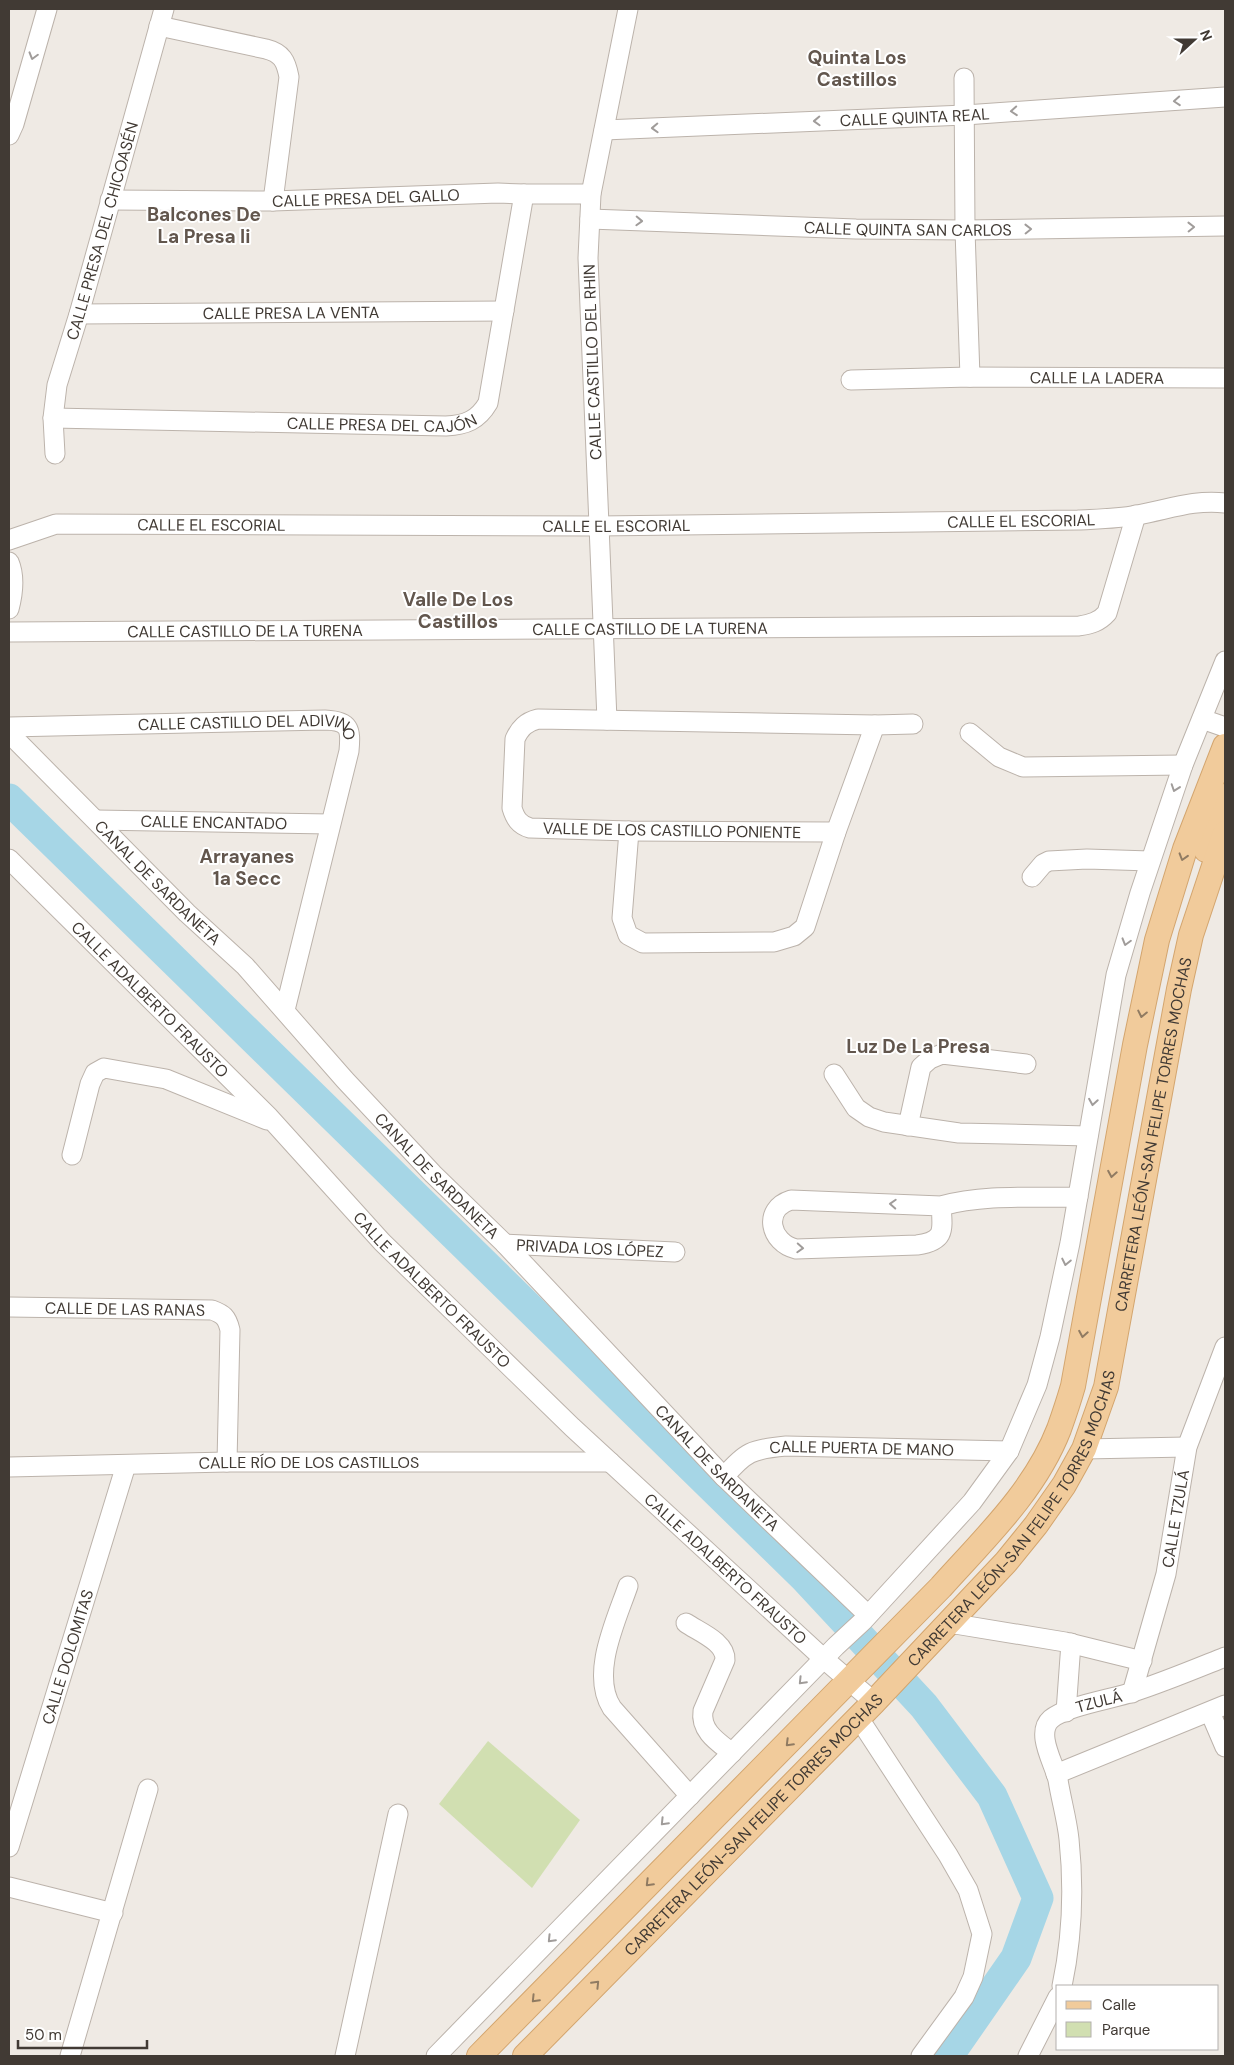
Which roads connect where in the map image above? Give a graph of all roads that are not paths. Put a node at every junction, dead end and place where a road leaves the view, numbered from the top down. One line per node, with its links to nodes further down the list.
1 (47, 9): 8 (street, one-way to 8)
2 (628, 9): 7 (street, CALLE CASTILLO DEL RHIN)
3 (161, 17): 11 (street, CALLE PRESA DEL CHICOASÉN); 12 (street)
4 (964, 78): 6 (street)
5 (1225, 97): 6 (street, CALLE QUINTA REAL, one-way to 6)
6 (965, 115): 7 (street, CALLE QUINTA REAL, one-way to 7); 15 (street)
7 (604, 130): 10 (street, CALLE CASTILLO DEL RHIN)
8 (9, 135)
9 (524, 194): 10 (street, CALLE PRESA DEL GALLO); 12 (street, CALLE PRESA DEL GALLO); 16 (street, CALLE PRESA DEL CAJÓN)
10 (591, 194): 13 (street, CALLE CASTILLO DEL RHIN)
11 (110, 200): 12 (street, CALLE PRESA DEL GALLO); 17 (street, CALLE PRESA DEL CHICOASÉN)
12 (273, 201)
13 (590, 219): 15 (street, CALLE QUINTA SAN CARLOS, one-way to 15); 25 (street, CALLE CASTILLO DEL RHIN)
14 (1225, 226): 15 (street, CALLE QUINTA SAN CARLOS, one-way to 14)
15 (965, 230): 18 (street)
16 (504, 311): 17 (street, CALLE PRESA LA VENTA); 21 (street, CALLE PRESA DEL CAJÓN)
17 (79, 314): 21 (street, CALLE PRESA DEL CHICOASÉN)
18 (970, 377): 19 (street, CALLE LA LADERA); 20 (street, CALLE LA LADERA)
19 (1225, 378)
20 (851, 380)
21 (53, 418): 22 (street, CALLE PRESA DEL CHICOASÉN)
22 (55, 454)
23 (1225, 503): 24 (street, CALLE EL ESCORIAL)
24 (1136, 515): 25 (street, CALLE EL ESCORIAL); 29 (street, CALLE CASTILLO DE LA TURENA)
25 (598, 526): 26 (street, CALLE EL ESCORIAL); 29 (street, CALLE CASTILLO DEL RHIN)
26 (9, 540)
27 (9, 562): 28 (street)
28 (9, 609)
29 (602, 629): 30 (street, CALLE CASTILLO DE LA TURENA); 33 (street, CALLE CASTILLO DEL RHIN)
30 (9, 632)
31 (1225, 661): 32 (street)
32 (1202, 718): 37 (street); 41 (street)
33 (607, 720): 35 (street, VALLE DE LOS CASTILLO PONIENTE); 45 (street, VALLE DE LOS CASTILLO PONIENTE)
34 (913, 724): 35 (street, VALLE DE LOS CASTILLO PONIENTE)
35 (874, 725): 46 (street)
36 (9, 727): 44 (street, CALLE CASTILLO DEL ADIVINO)
37 (1225, 728)
38 (9, 733): 43 (street, CANAL DE SARDANETA)
39 (970, 733): 41 (street)
40 (1225, 746): 81 (main road, one-way to 81)
41 (1183, 765): 49 (street, one-way to 49)
42 (1225, 796): 51 (main road)
43 (96, 820): 44 (street, CALLE ENCANTADO); 52 (street, CANAL DE SARDANETA)
44 (330, 824): 52 (street, CALLE CASTILLO DEL ADIVINO)
45 (629, 831): 46 (street, VALLE DE LOS CASTILLO PONIENTE); 46 (street)
46 (836, 832)
47 (1225, 833): 51 (main road, CARRETERA LEÓN-SAN FELIPE TORRES MOCHAS)
48 (9, 859): 55 (street, CALLE ADALBERTO FRAUSTO)
49 (1150, 861): 50 (street); 57 (street, one-way to 57)
50 (1032, 877)
51 (1191, 935): 66 (main road, CARRETERA LEÓN-SAN FELIPE TORRES MOCHAS)
52 (285, 1010): 61 (street, CANAL DE SARDANETA)
53 (1026, 1064): 56 (street)
54 (834, 1074): 56 (street)
55 (275, 1124): 58 (street); 69 (street, CALLE ADALBERTO FRAUSTO)
56 (908, 1126): 57 (street)
57 (1088, 1136): 59 (street)
58 (72, 1155)
59 (1078, 1197): 60 (street); 67 (street, one-way to 67)
60 (941, 1206): 60 (street, one-way to 60)
61 (505, 1244): 62 (street, PRIVADA LOS LÓPEZ); 72 (street, CANAL DE SARDANETA)
62 (675, 1252)
63 (9, 1307): 68 (street, CALLE DE LAS RANAS)
64 (1225, 1347): 65 (street, CALLE TZULÁ)
65 (1188, 1447): 66 (street); 80 (street, CALLE TZULÁ)
66 (1084, 1449): 76 (main road, CARRETERA LEÓN-SAN FELIPE TORRES MOCHAS)
67 (1009, 1450): 72 (street, CALLE PUERTA DE MANO); 74 (street)
68 (227, 1462): 69 (street, CALLE RÍO DE LOS CASTILLOS); 70 (street, CALLE RÍO DE LOS CASTILLOS)
69 (610, 1462): 78 (street, CALLE ADALBERTO FRAUSTO)
70 (126, 1466): 71 (street, CALLE RÍO DE LOS CASTILLOS); 92 (street, CALLE DOLOMITAS)
71 (9, 1467)
72 (724, 1477): 74 (street, CANAL DE SARDANETA)
73 (628, 1586): 90 (street)
74 (865, 1618): 78 (street)
75 (686, 1623): 87 (street)
76 (949, 1624): 77 (street); 83 (main road, CARRETERA LEÓN-SAN FELIPE TORRES MOCHAS)
77 (1071, 1644): 80 (street); 85 (street)
78 (830, 1652): 81 (street, CALLE ADALBERTO FRAUSTO); 87 (street, one-way to 87)
79 (1225, 1657): 82 (street, TZULÁ)
80 (1142, 1660): 82 (street, CALLE TZULÁ)
81 (855, 1676): 83 (street, CALLE ADALBERTO FRAUSTO); 100 (main road, one-way to 100)
82 (1132, 1693): 85 (street, TZULÁ)
83 (871, 1704): 101 (main road, CARRETERA LEÓN-SAN FELIPE TORRES MOCHAS, one-way to 83); 102 (street, CALLE ADALBERTO FRAUSTO)
84 (1218, 1709): 86 (street); 88 (street)
85 (1066, 1712): 88 (street, TZULÁ)
86 (1225, 1747)
87 (732, 1753): 90 (street)
88 (1056, 1774): 95 (street)
89 (148, 1789): 94 (street)
90 (690, 1796): 99 (street, one-way to 99)
91 (398, 1814): 98 (street)
92 (9, 1847)
93 (9, 1887): 94 (street)
94 (112, 1913): 97 (street)
95 (1062, 1985)
96 (1056, 2001): 103 (street)
97 (70, 2056)
98 (345, 2056)
99 (436, 2056)
100 (479, 2056)
101 (525, 2056)
102 (921, 2056)
103 (1028, 2056)

